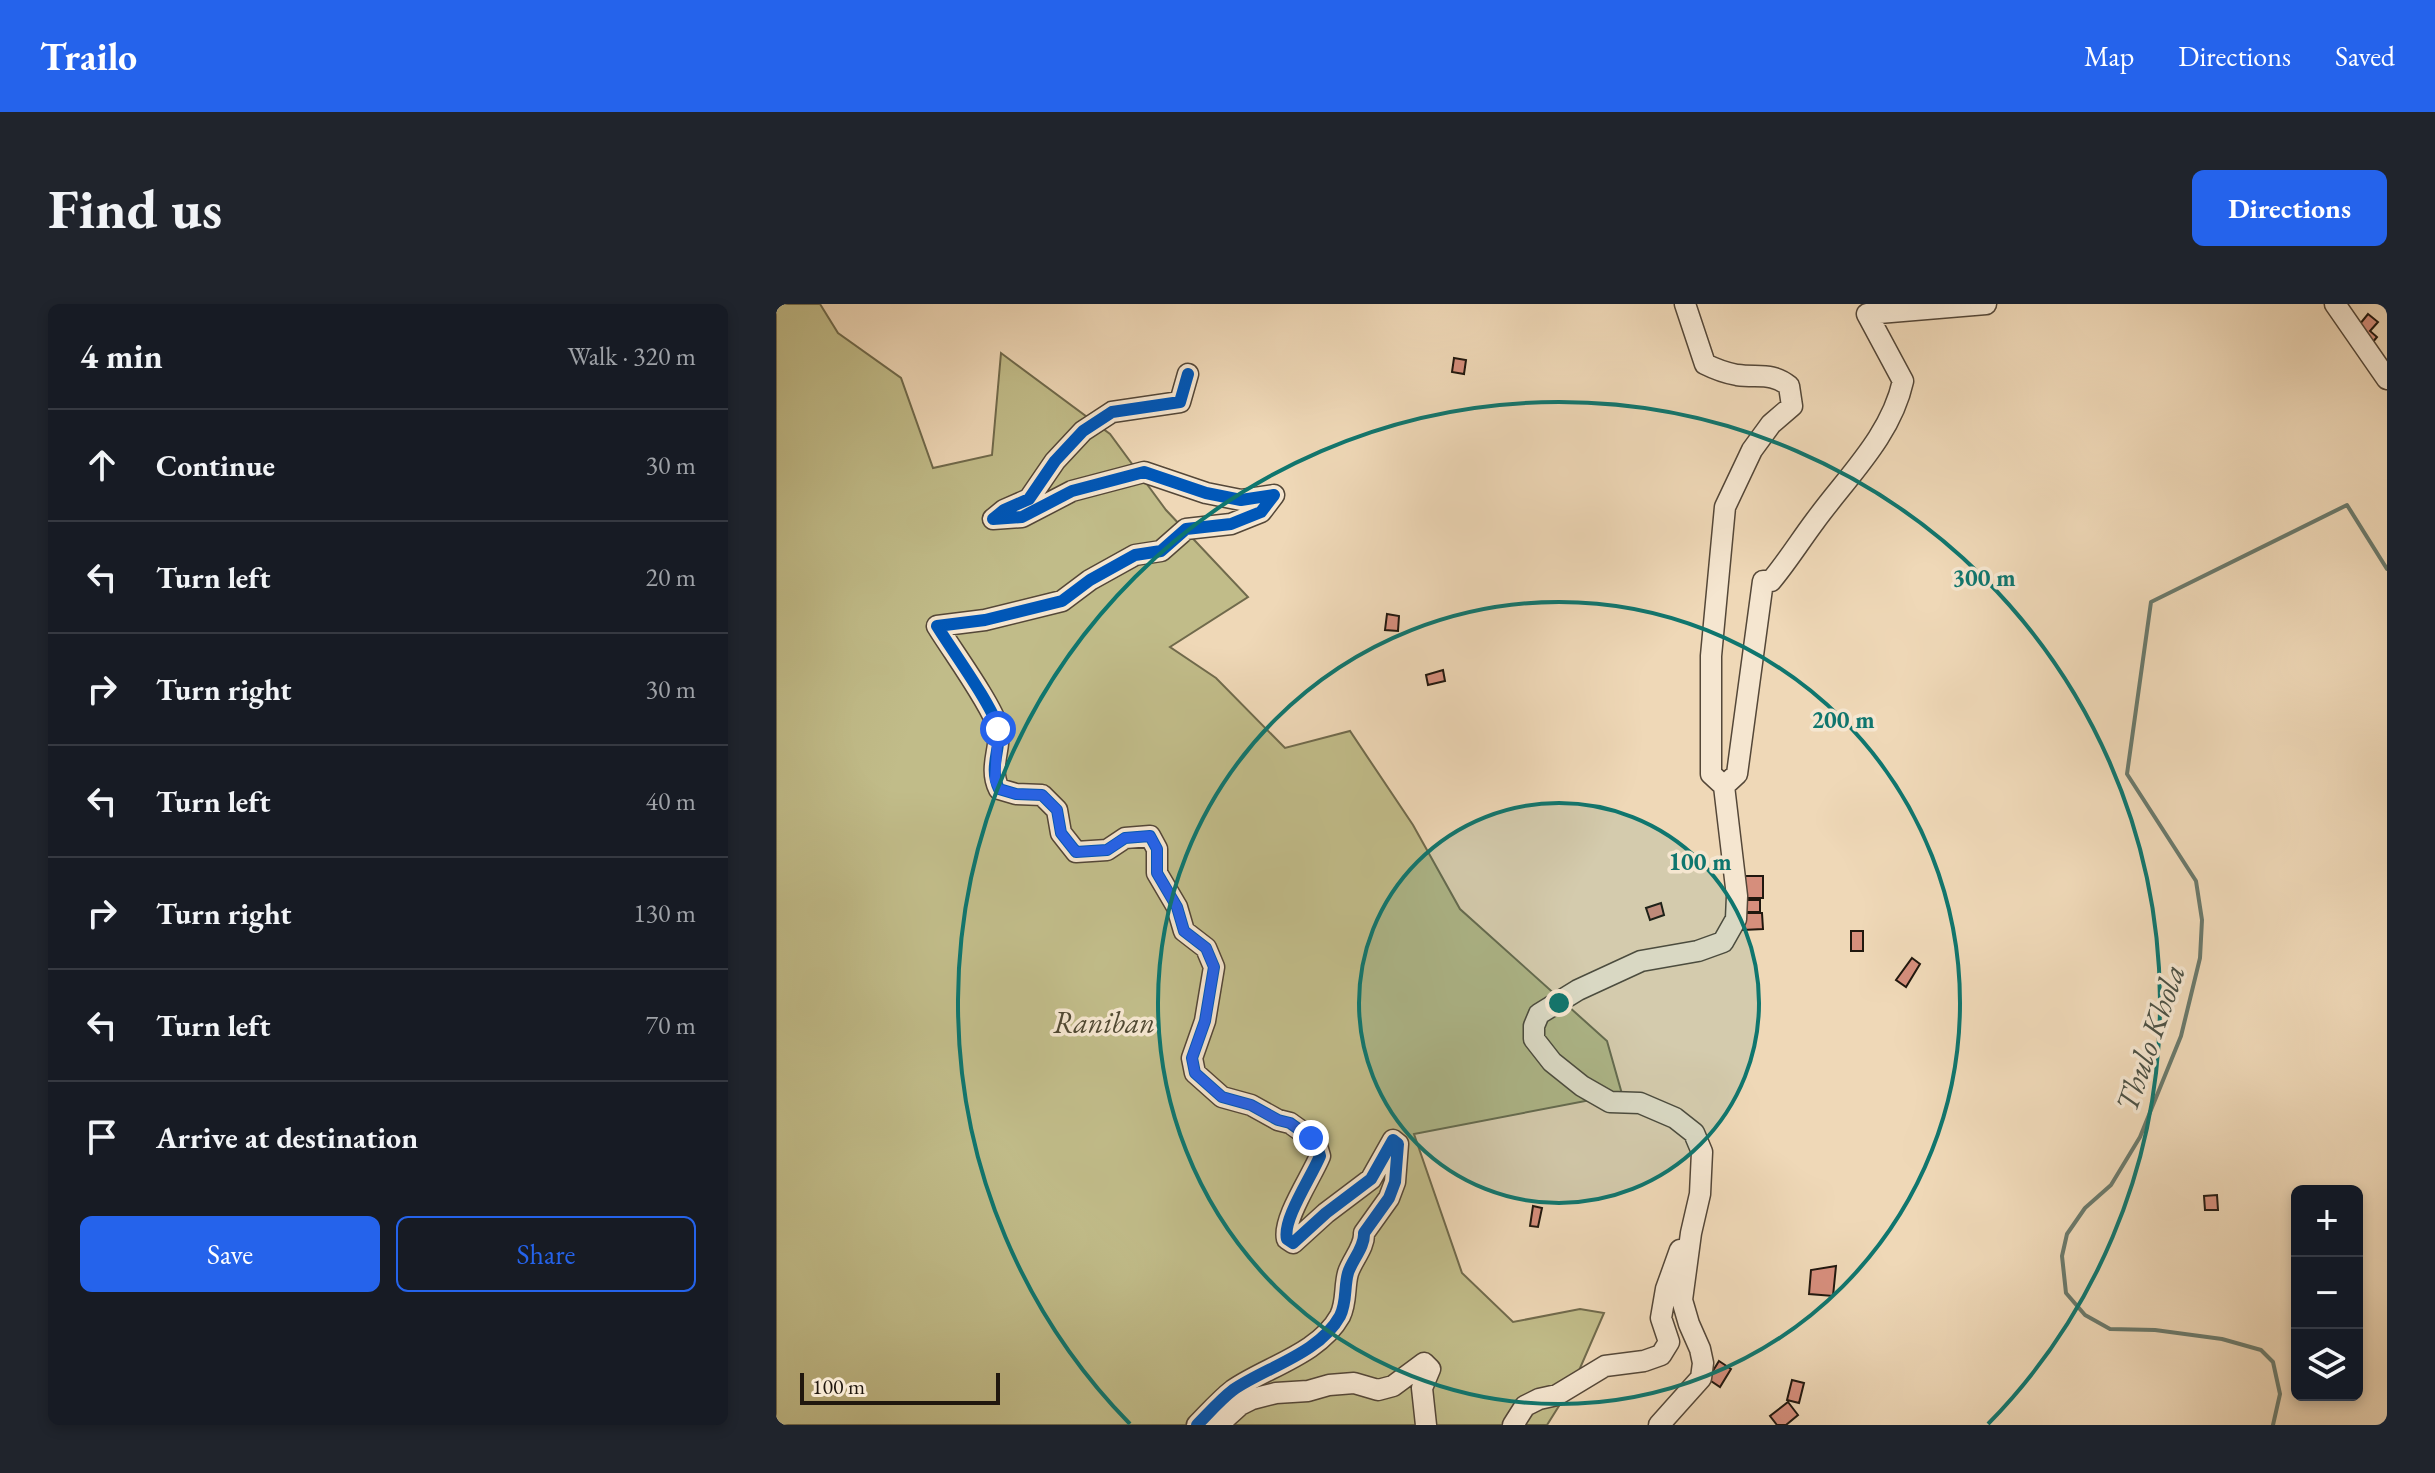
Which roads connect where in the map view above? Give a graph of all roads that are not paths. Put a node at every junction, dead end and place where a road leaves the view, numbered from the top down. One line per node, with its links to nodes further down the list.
1 (1685, 304): 6 (street)
2 (1986, 304): 6 (street)
3 (2335, 304): 5 (street)
4 (1188, 374): 8 (street)
5 (2387, 379)
6 (1724, 786): 7 (street)
7 (1691, 1233): 11 (street); 12 (street)
8 (1197, 1425)
9 (1218, 1425): 10 (street)
10 (1426, 1425)
11 (1513, 1425)
12 (1659, 1425)

